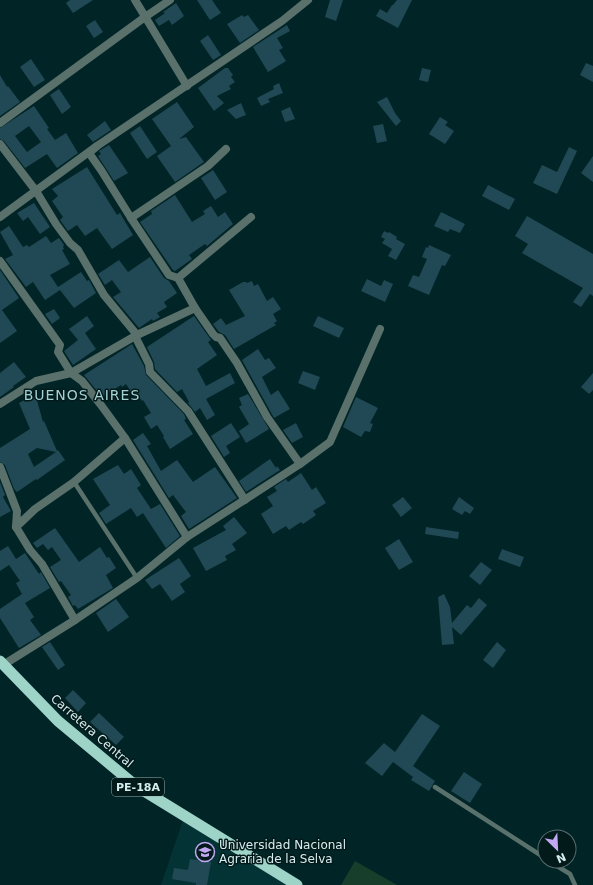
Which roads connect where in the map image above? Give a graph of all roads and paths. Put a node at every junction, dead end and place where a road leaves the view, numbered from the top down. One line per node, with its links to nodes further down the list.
1 (135, 0): 4 (street)
2 (170, 0): 4 (street)
3 (308, 0): 5 (street)
4 (145, 17): 5 (street); 6 (street)
5 (187, 86): 9 (street)
6 (0, 123)
7 (0, 144): 10 (street)
8 (226, 149): 13 (street)
9 (89, 153): 10 (street); 13 (street)
10 (36, 191): 11 (street); 18 (street)
11 (0, 217)
12 (251, 217): 15 (street)
13 (132, 218): 15 (street)
14 (0, 261): 19 (street)
15 (178, 278): 16 (street)
16 (195, 308): 18 (street); 22 (street)
17 (380, 329): 22 (street)
18 (137, 335): 19 (street); 25 (street)
19 (71, 373): 20 (street); 21 (street)
20 (0, 404)
21 (125, 438): 24 (street); 27 (street)
22 (300, 464): 25 (street)
23 (0, 467): 26 (street)
24 (74, 482): 26 (street); 28 (lane)
25 (245, 500): 27 (street)
26 (16, 527): 29 (street)
27 (188, 537): 28 (street)
28 (137, 578): 29 (street)
29 (75, 620): 30 (street)
30 (2, 663): 34 (highway, Carretera Central / PE-18A)
31 (435, 787): 32 (lane)
32 (537, 853)
33 (562, 869): 35 (lane)
34 (297, 885)
35 (575, 885)

